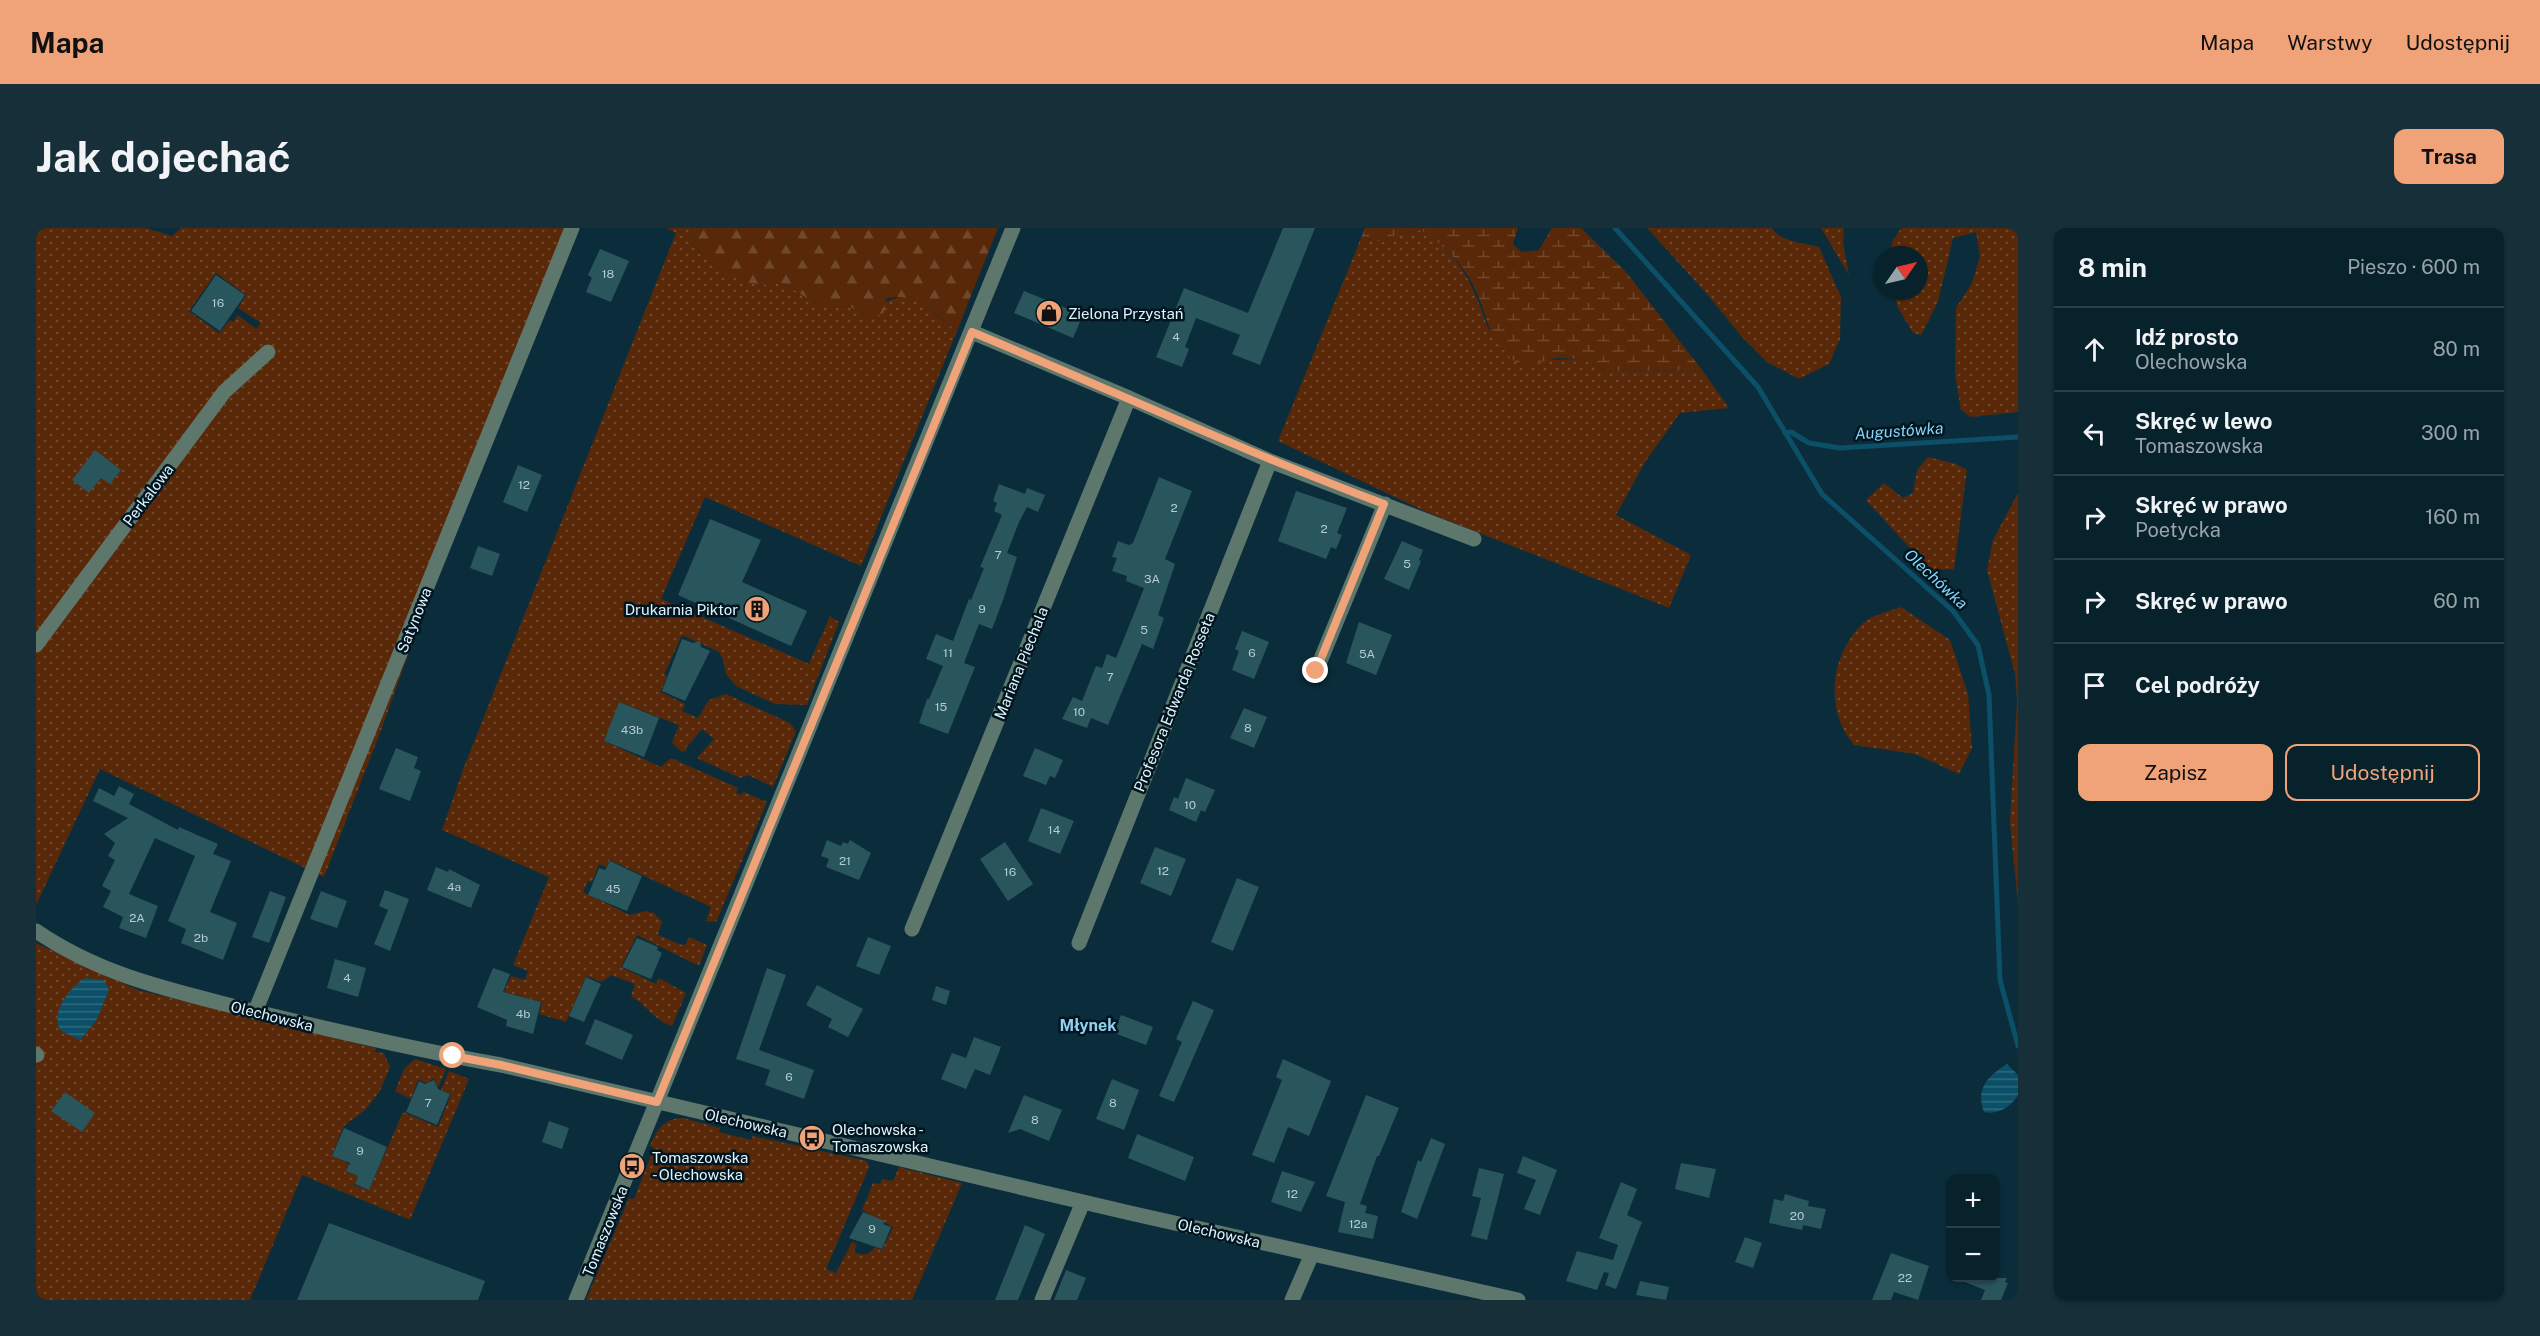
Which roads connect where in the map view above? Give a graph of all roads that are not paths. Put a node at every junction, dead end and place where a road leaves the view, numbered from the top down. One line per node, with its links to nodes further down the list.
1 (572, 228): 14 (street, Satynowa)
2 (1013, 228): 3 (street, Tomaszowska)
3 (972, 332): 5 (street); 15 (street, Tomaszowska)
4 (268, 352): 9 (street, Perkalowa)
5 (1129, 398): 6 (street); 11 (street, Mariana Piechala)
6 (1270, 461): 7 (street); 13 (street, Profesora Edwarda Rosseta)
7 (1384, 504): 8 (street); 10 (street)
8 (1474, 539)
9 (36, 645)
10 (1316, 671)
11 (912, 929)
12 (36, 931): 14 (street, Olechowska)
13 (1079, 943)
14 (255, 1012): 15 (street, Olechowska)
15 (657, 1102): 16 (street, Olechowska); 18 (street, Tomaszowska)
16 (1083, 1202): 17 (street, Olechowska); 19 (street)
17 (1312, 1254): 20 (street); 21 (street, Olechowska)
18 (576, 1300)
19 (1042, 1300)
20 (1292, 1300)
21 (1518, 1300)

